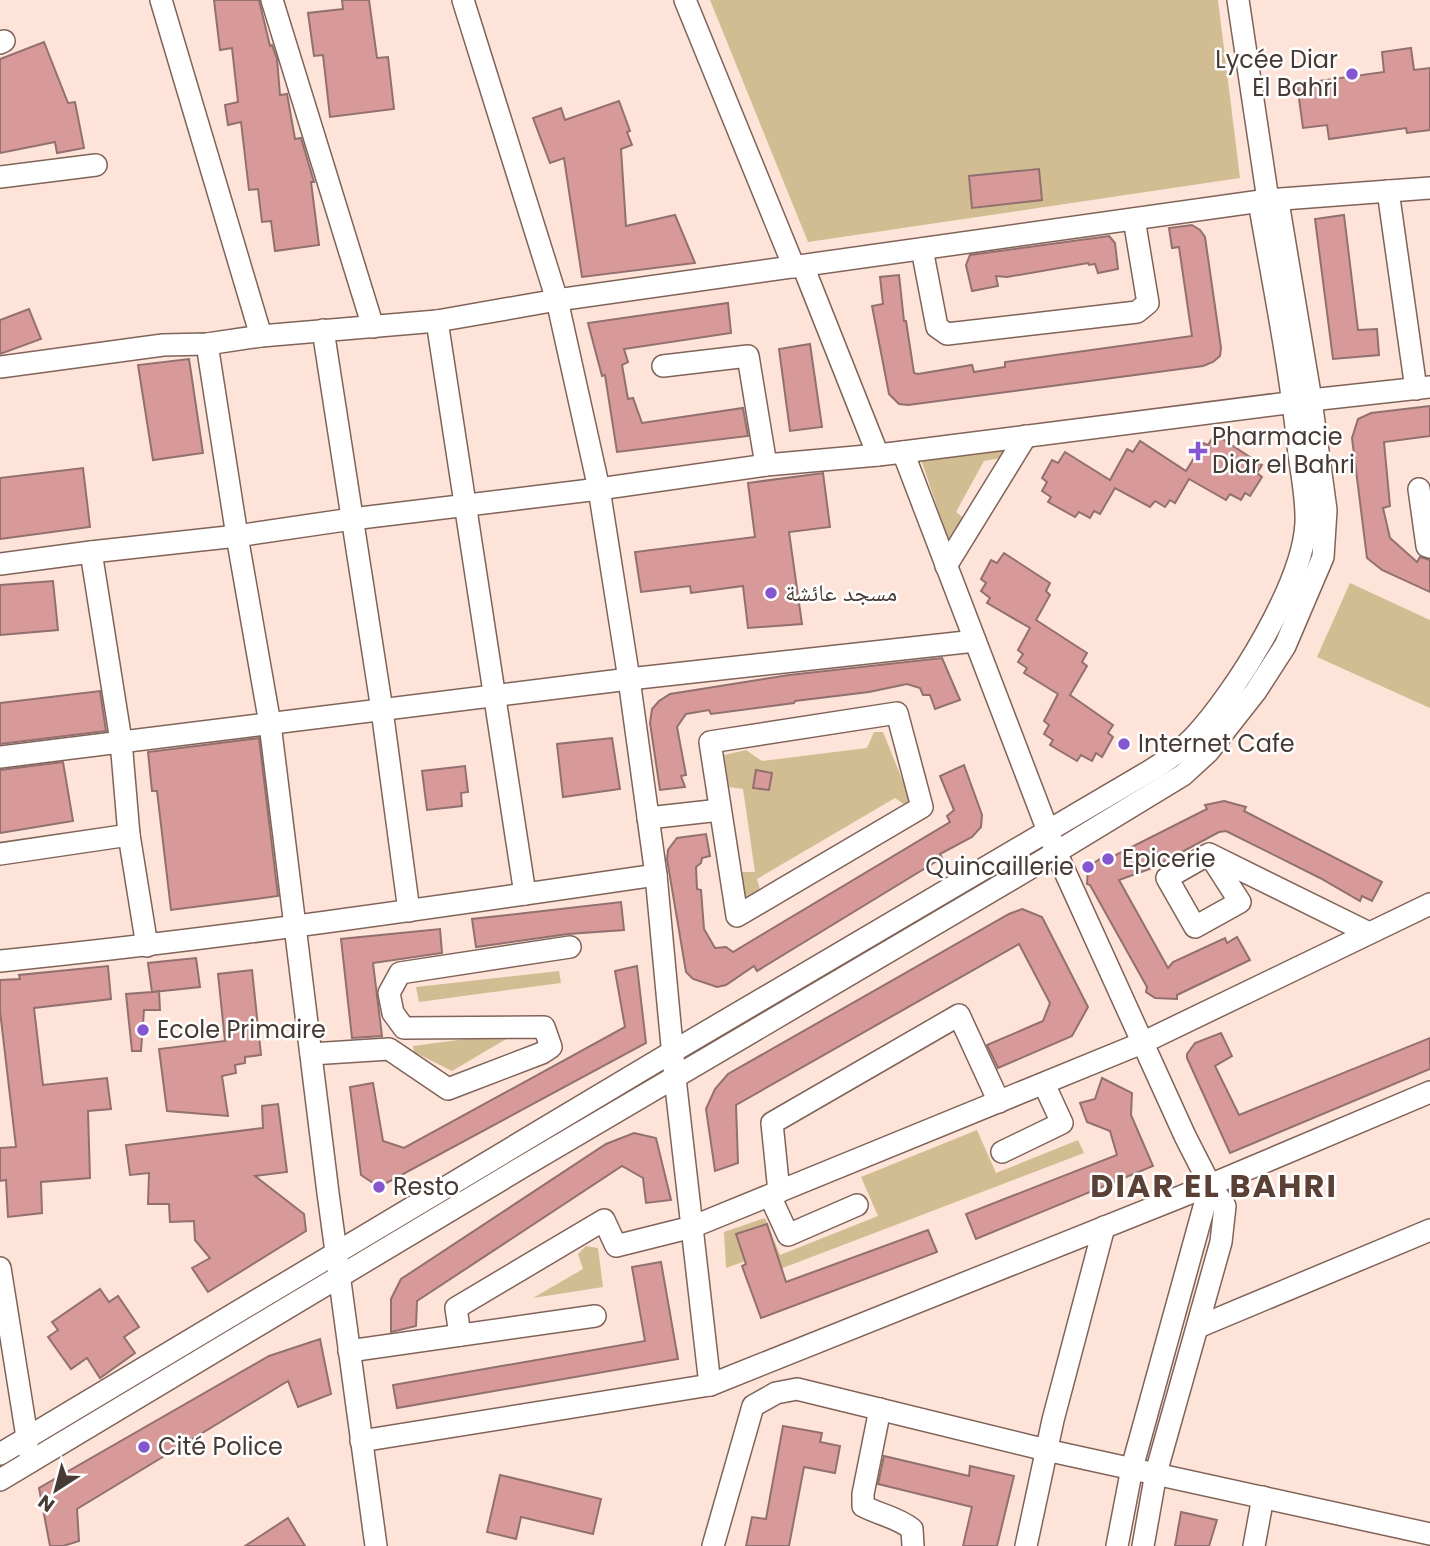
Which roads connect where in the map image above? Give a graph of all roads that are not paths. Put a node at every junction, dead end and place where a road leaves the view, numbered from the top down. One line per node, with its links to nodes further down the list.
1 (161, 0): 18 (street)
2 (272, 0): 16 (street)
3 (463, 0): 14 (street)
4 (685, 0): 13 (street)
5 (1238, 0): 10 (street)
6 (96, 165): 7 (street)
7 (0, 177)
8 (1430, 188): 9 (street)
9 (1388, 191): 10 (street); 22 (street)
10 (1268, 200): 11 (street); 23 (street)
11 (1134, 219): 12 (street); 12 (street)
12 (922, 249): 13 (street)
13 (798, 267): 14 (street); 26 (street)
14 (557, 300): 15 (street); 28 (street)
15 (438, 321): 16 (street); 30 (street)
16 (373, 327): 17 (street)
17 (323, 330): 18 (street); 31 (street)
18 (261, 336): 19 (street)
19 (207, 344): 21 (street); 32 (street)
20 (663, 366): 27 (street)
21 (0, 367)
22 (1423, 388): 23 (street)
23 (1302, 401): 24 (street); 46 (street); 48 (street)
24 (1026, 436): 25 (street); 36 (street)
25 (903, 452): 26 (street); 36 (street)
26 (878, 455): 27 (street)
27 (766, 464): 28 (street)
28 (599, 489): 30 (street); 38 (street)
29 (1419, 489): 33 (street)
30 (465, 505): 31 (street); 39 (street)
31 (352, 519): 32 (street); 40 (street)
32 (237, 536): 34 (street); 41 (street)
33 (1430, 547)
34 (91, 552): 35 (street); 42 (street)
35 (0, 564)
36 (946, 566): 37 (street)
37 (975, 641): 38 (street); 46 (street)
38 (629, 679): 39 (street); 45 (street)
39 (495, 696): 40 (street); 52 (street)
40 (382, 710): 41 (street); 54 (street)
41 (270, 724): 42 (street); 55 (street)
42 (121, 741): 43 (street); 47 (street)
43 (0, 757)
44 (720, 810): 44 (street); 45 (street)
45 (648, 818): 51 (street)
46 (1048, 830): 48 (street); 63 (street)
47 (129, 835): 50 (street); 57 (street)
48 (1056, 852): 61 (street); 65 (street)
49 (1209, 854): 56 (street)
50 (0, 855)
51 (656, 875): 52 (street); 63 (street)
52 (525, 894): 54 (street)
53 (1430, 904): 56 (street)
54 (409, 911): 55 (street)
55 (295, 927): 57 (street); 64 (street)
56 (1369, 933): 61 (street)
57 (146, 946): 59 (street)
58 (570, 947): 60 (street)
59 (0, 961)
60 (404, 1028): 62 (street); 62 (street)
61 (1142, 1043): 66 (street); 70 (street)
62 (389, 1049): 64 (street)
63 (672, 1052): 65 (street); 76 (street)
64 (311, 1054): 76 (street)
65 (674, 1078): 73 (street); 78 (street)
66 (1044, 1084): 68 (street); 69 (street)
67 (1430, 1092): 70 (street)
68 (999, 1102): 71 (street); 71 (street)
69 (1002, 1152)
70 (1210, 1185): 74 (street); 80 (street); 91 (street)
71 (774, 1194): 72 (street); 73 (street)
72 (857, 1205)
73 (692, 1227): 81 (street); 84 (street)
74 (1104, 1227): 84 (street); 88 (street)
75 (1430, 1230): 80 (street)
76 (337, 1254): 78 (street); 86 (street)
77 (0, 1268): 82 (street)
78 (340, 1277): 83 (street); 90 (street)
79 (595, 1316): 81 (street)
80 (1198, 1327): 92 (street)
81 (460, 1335): 83 (street)
82 (6, 1339): 86 (street)
83 (349, 1351): 87 (street)
84 (710, 1385): 87 (street)
85 (880, 1409): 88 (street); 97 (street); 98 (street)
86 (27, 1437): 89 (street); 90 (street)
87 (361, 1441): 96 (street)
88 (1046, 1450): 91 (street); 99 (street)
89 (0, 1454)
90 (26, 1464): 93 (street)
91 (1132, 1468): 92 (street); 100 (street)
92 (1156, 1473): 94 (street); 101 (street)
93 (0, 1480)
94 (1263, 1497): 95 (street); 102 (street)
95 (1430, 1534)
96 (376, 1546)
97 (713, 1546)
98 (913, 1546)
99 (1026, 1546)
100 (1117, 1546)
101 (1143, 1546)
102 (1254, 1546)

